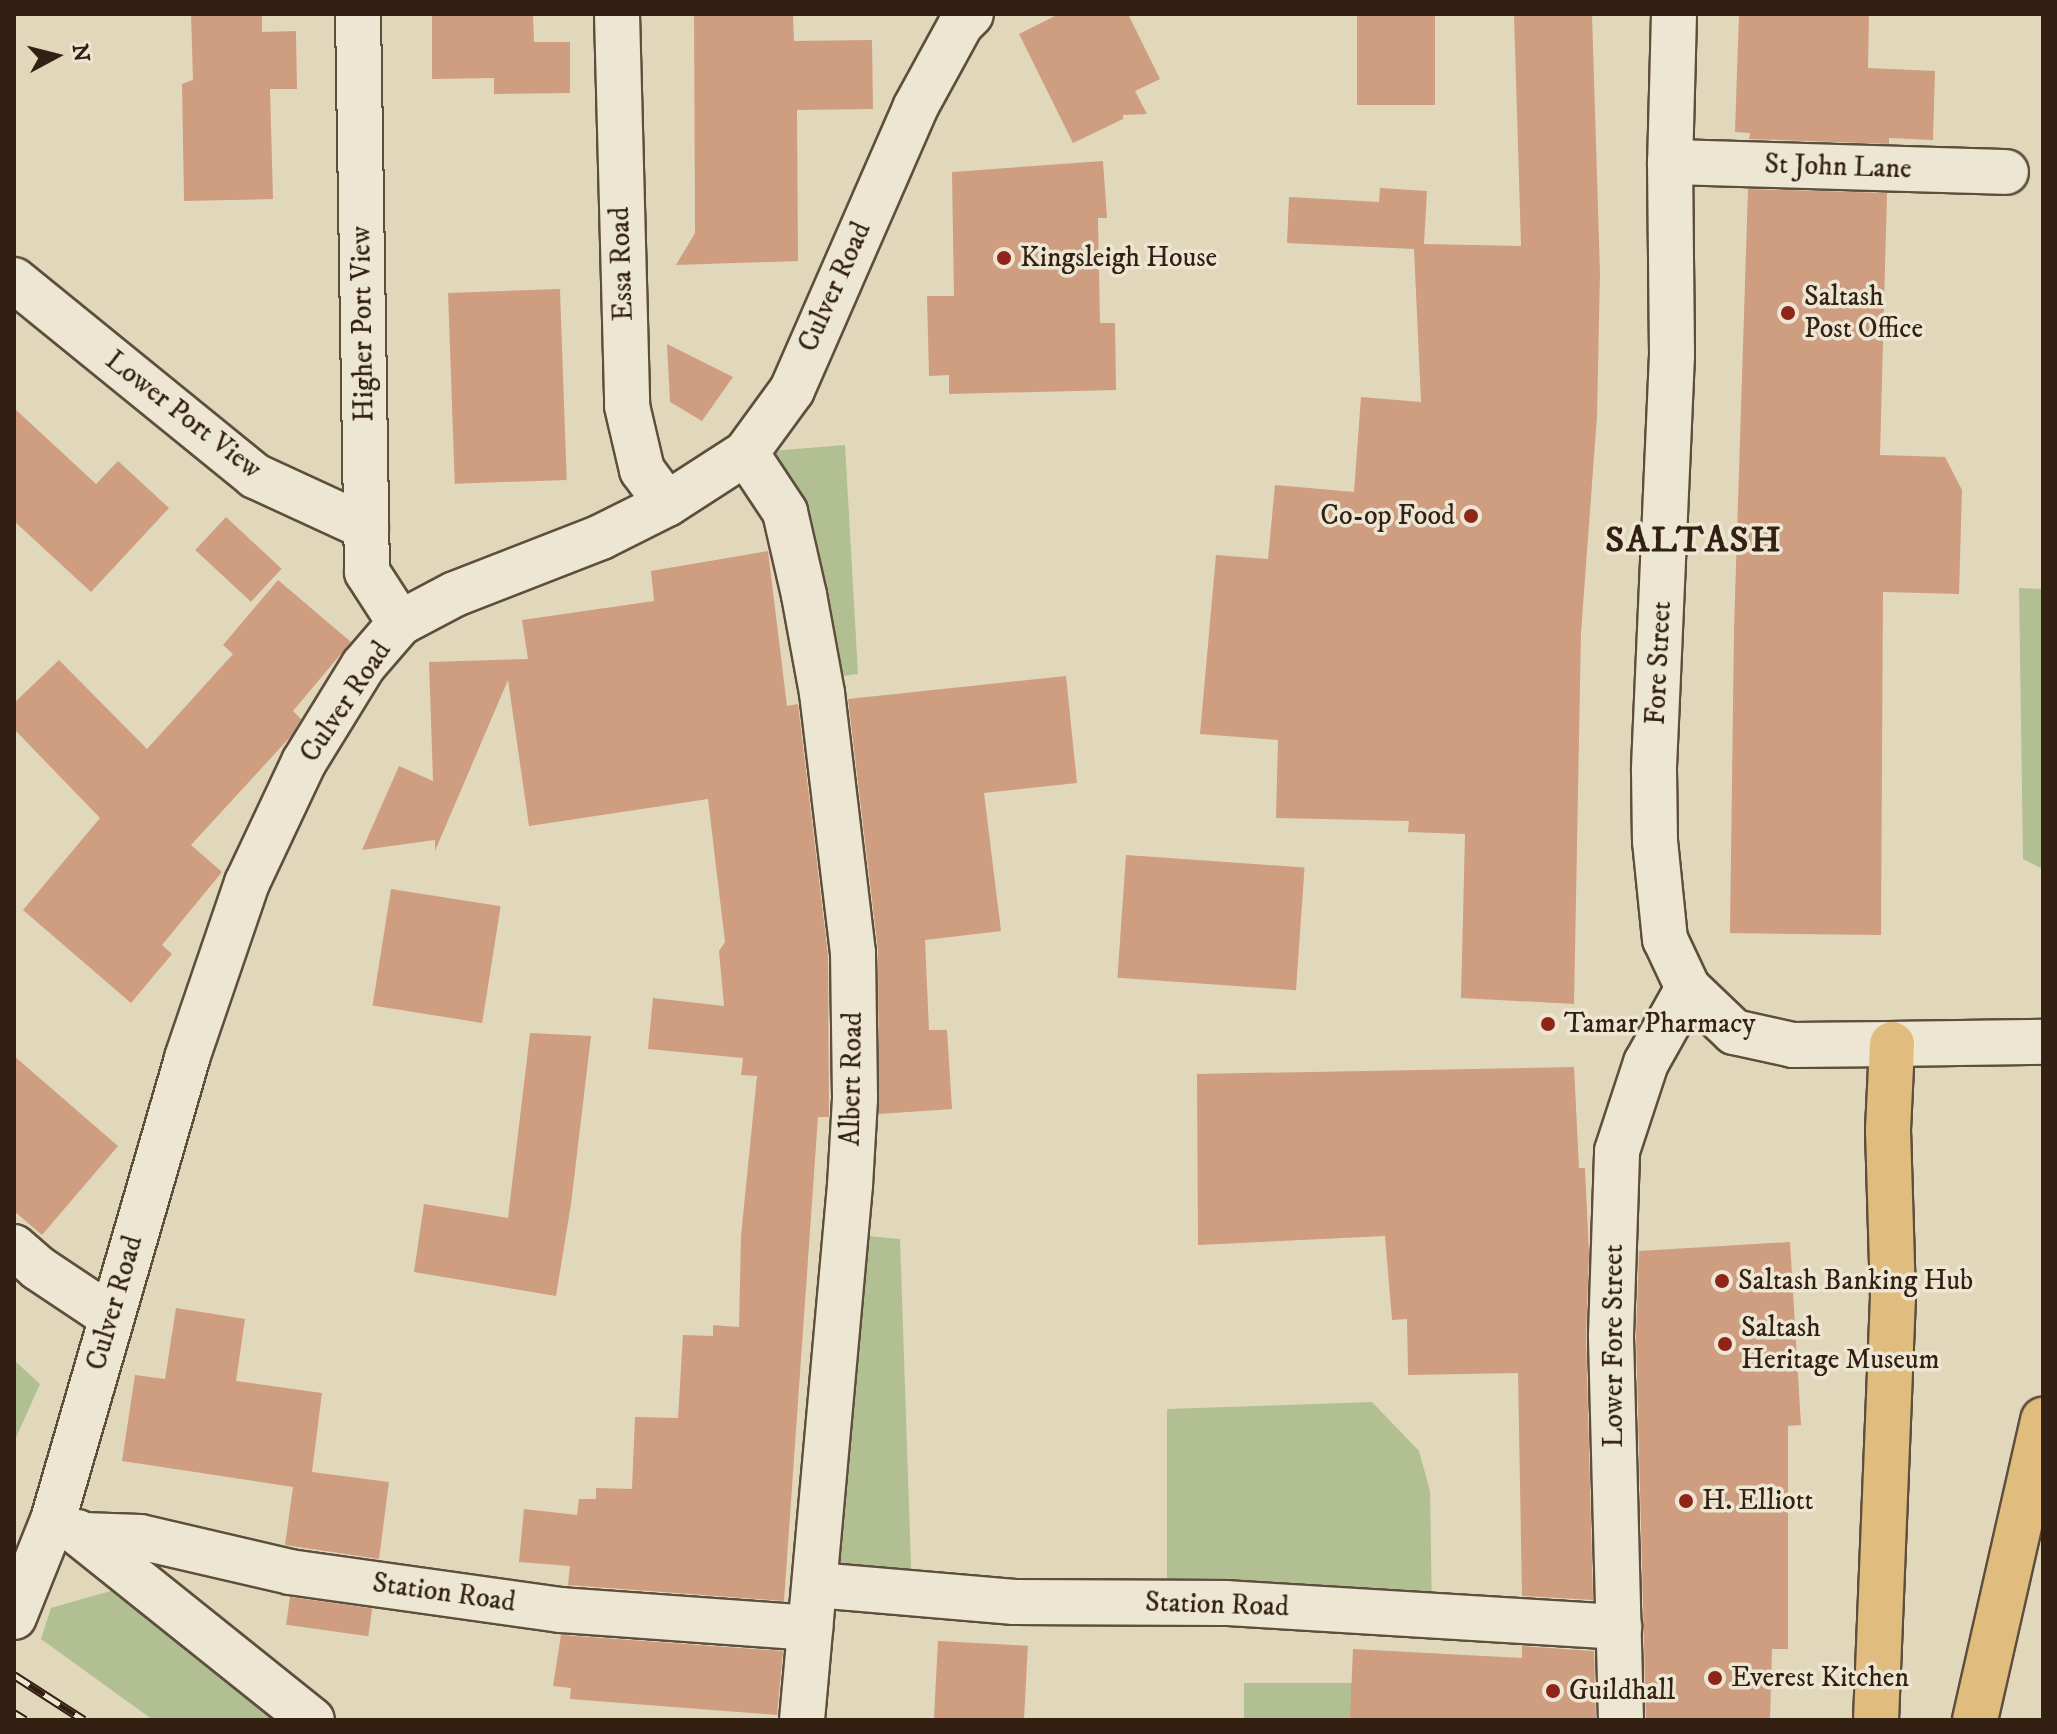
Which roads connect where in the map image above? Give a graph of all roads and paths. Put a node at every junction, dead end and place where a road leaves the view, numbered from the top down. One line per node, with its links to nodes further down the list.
1 (358, 14): 10 (street, Higher Port View)
2 (617, 14): 9 (street, Essa Road)
3 (971, 14): 8 (street, Culver Road)
4 (1674, 14): 5 (street, Fore Street)
5 (1670, 162): 6 (street, St John Lane); 12 (street, Fore Street)
6 (2006, 172)
7 (14, 280): 10 (street, Lower Port View)
8 (746, 453): 9 (street, Culver Road); 19 (street, Albert Road)
9 (667, 504): 11 (street, Culver Road)
10 (366, 527): 11 (street, Higher Port View)
11 (400, 623): 16 (street, Culver Road)
12 (1688, 988): 14 (street, Fore Street); 21 (street, Lower Fore Street)
13 (2041, 1042): 14 (street, Fore Street)
14 (1892, 1044): 26 (highway)
15 (14, 1247): 16 (street)
16 (110, 1316): 18 (street, Culver Road)
17 (2043, 1420): 27 (highway)
18 (68, 1528): 20 (street, Culver Road); 22 (street, Station Road); 23 (street)
19 (816, 1585): 21 (street, Station Road); 22 (street, Albert Road)
20 (14, 1617)
21 (1619, 1627): 25 (street, Lower Fore Street)
22 (810, 1628): 24 (street, Albert Road)
23 (312, 1720)
24 (802, 1720)
25 (1621, 1720)
26 (1876, 1720)
27 (1975, 1720)

